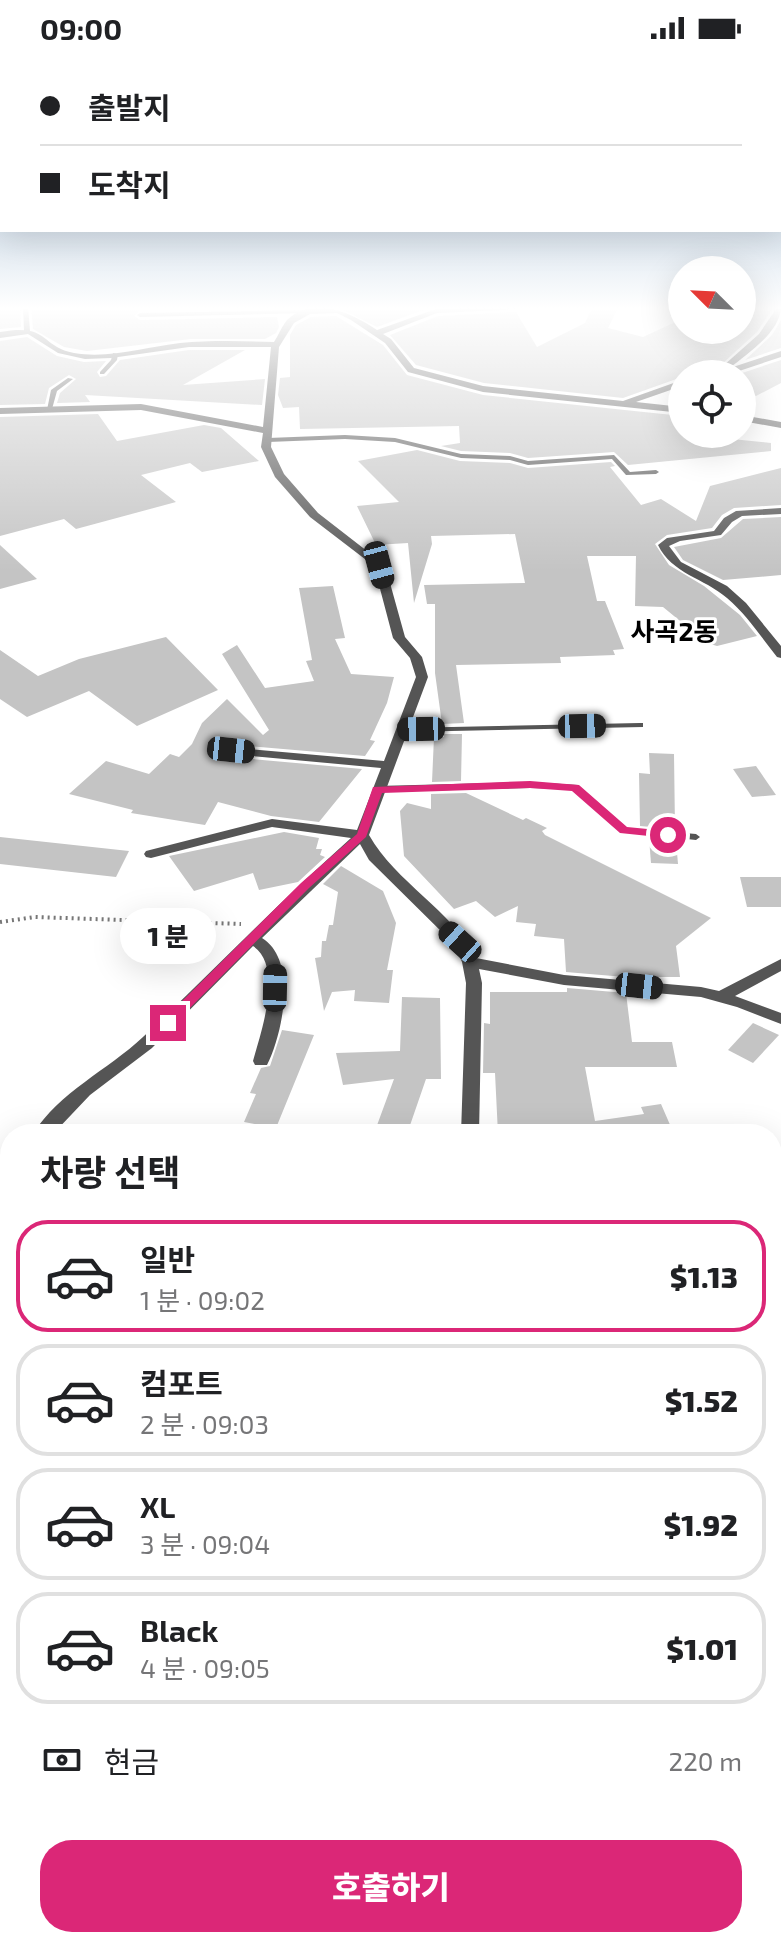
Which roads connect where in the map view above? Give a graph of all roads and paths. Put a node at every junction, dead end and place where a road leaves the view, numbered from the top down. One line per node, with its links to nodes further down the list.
1 (53, 394): 6 (lane)
2 (272, 394): 11 (street)
3 (519, 394): 5 (street)
4 (651, 394): 5 (street)
5 (624, 404): 7 (street)
6 (49, 409): 8 (street); 11 (street)
7 (668, 409)
8 (0, 411)
9 (756, 421): 10 (street)
10 (781, 425)
11 (268, 436): 12 (lane); 16 (street)
12 (656, 472)
13 (781, 511): 14 (street)
14 (781, 654)
15 (640, 725): 16 (lane)
16 (404, 730): 18 (street)
17 (231, 750): 18 (street)
18 (388, 765): 19 (street)
19 (377, 789): 20 (street); 21 (lane)
20 (362, 835): 22 (street); 24 (street); 25 (street)
21 (696, 837)
22 (151, 854)
23 (0, 922): 24 (path)
24 (258, 933): 29 (street); 30 (street)
25 (470, 962): 27 (street); 31 (street)
26 (781, 964): 27 (street)
27 (721, 997): 28 (street)
28 (781, 1019)
29 (261, 1061)
30 (52, 1124)
31 (470, 1124)

